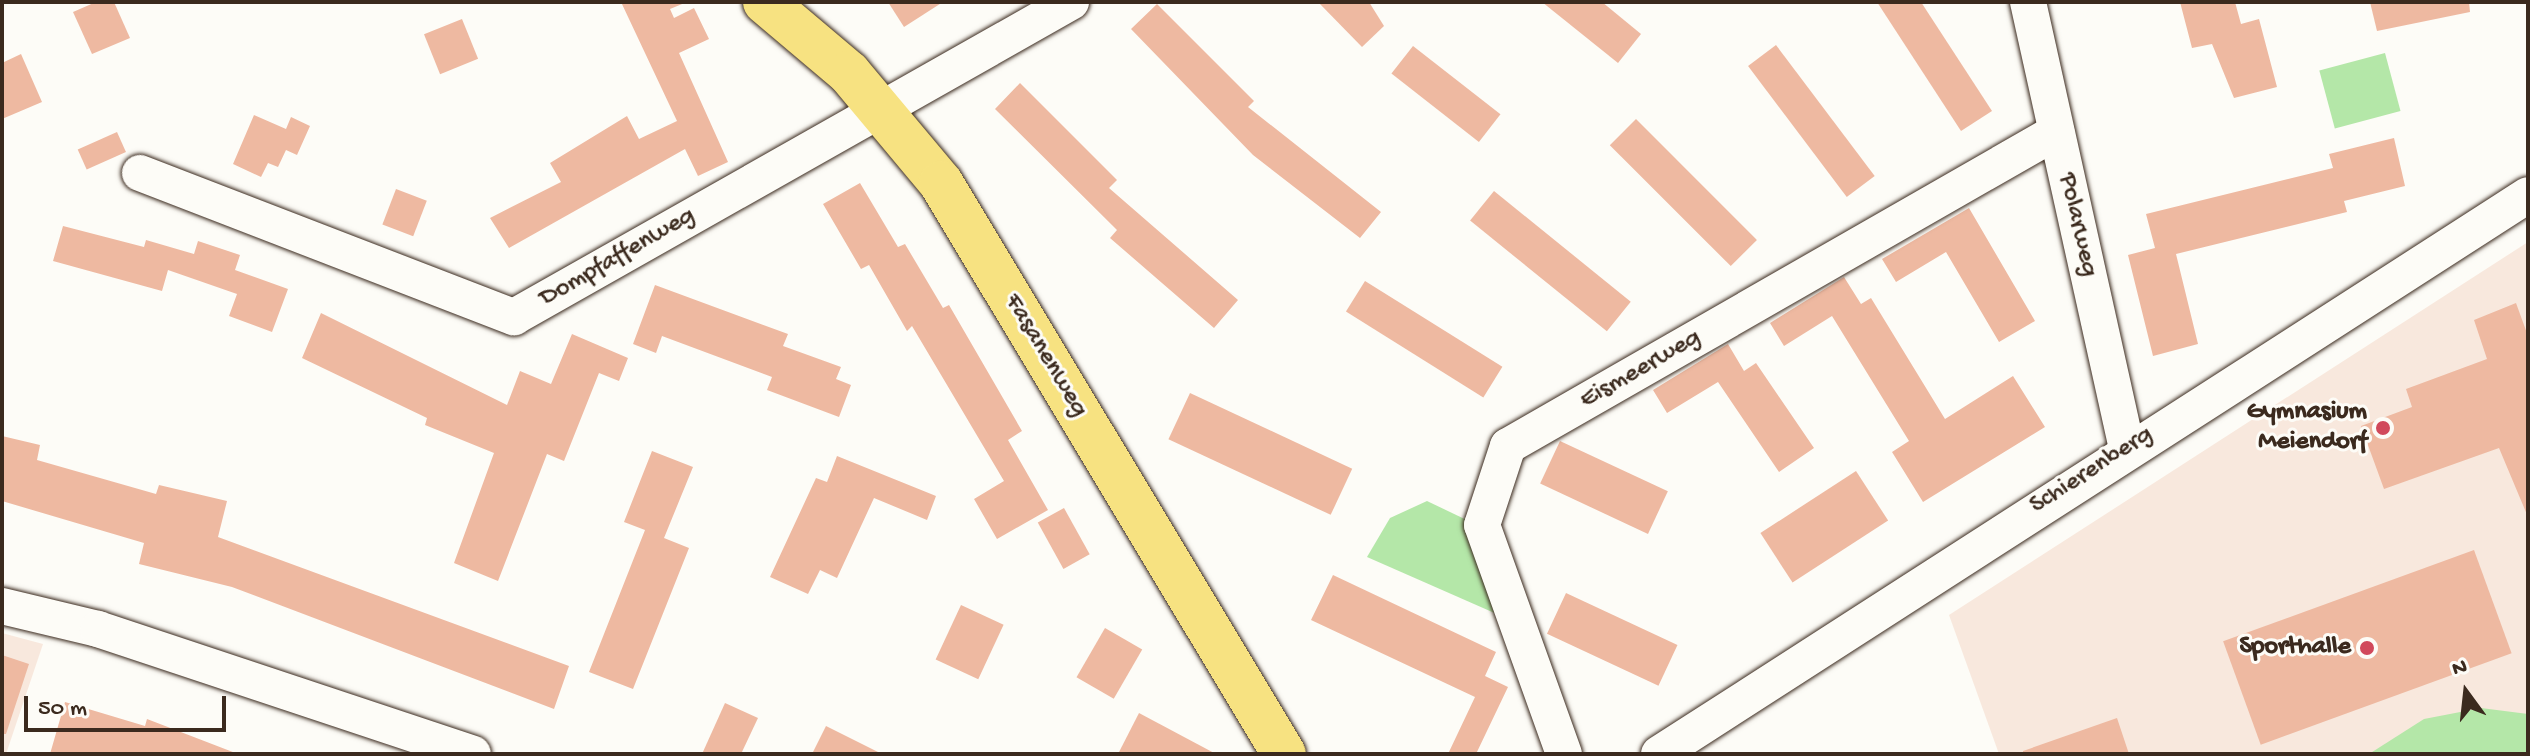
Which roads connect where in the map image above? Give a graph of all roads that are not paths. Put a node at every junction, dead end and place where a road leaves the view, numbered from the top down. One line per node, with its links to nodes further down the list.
1 (765, 2): 4 (main road, Fasanenweg)
2 (1071, 2): 4 (street, Dompfaffenweg)
3 (2028, 2): 5 (street, Polarweg)
4 (883, 109): 6 (street, Dompfaffenweg); 10 (main road, Fasanenweg)
5 (2056, 132): 8 (street, Polarweg); 12 (street, Eismeerweg)
6 (140, 173)
7 (2528, 195): 8 (street, Schierenberg)
8 (2127, 448): 13 (street, Schierenberg)
9 (2, 606): 11 (street)
10 (1280, 752)
11 (473, 754)
12 (1564, 754)
13 (1659, 754)

